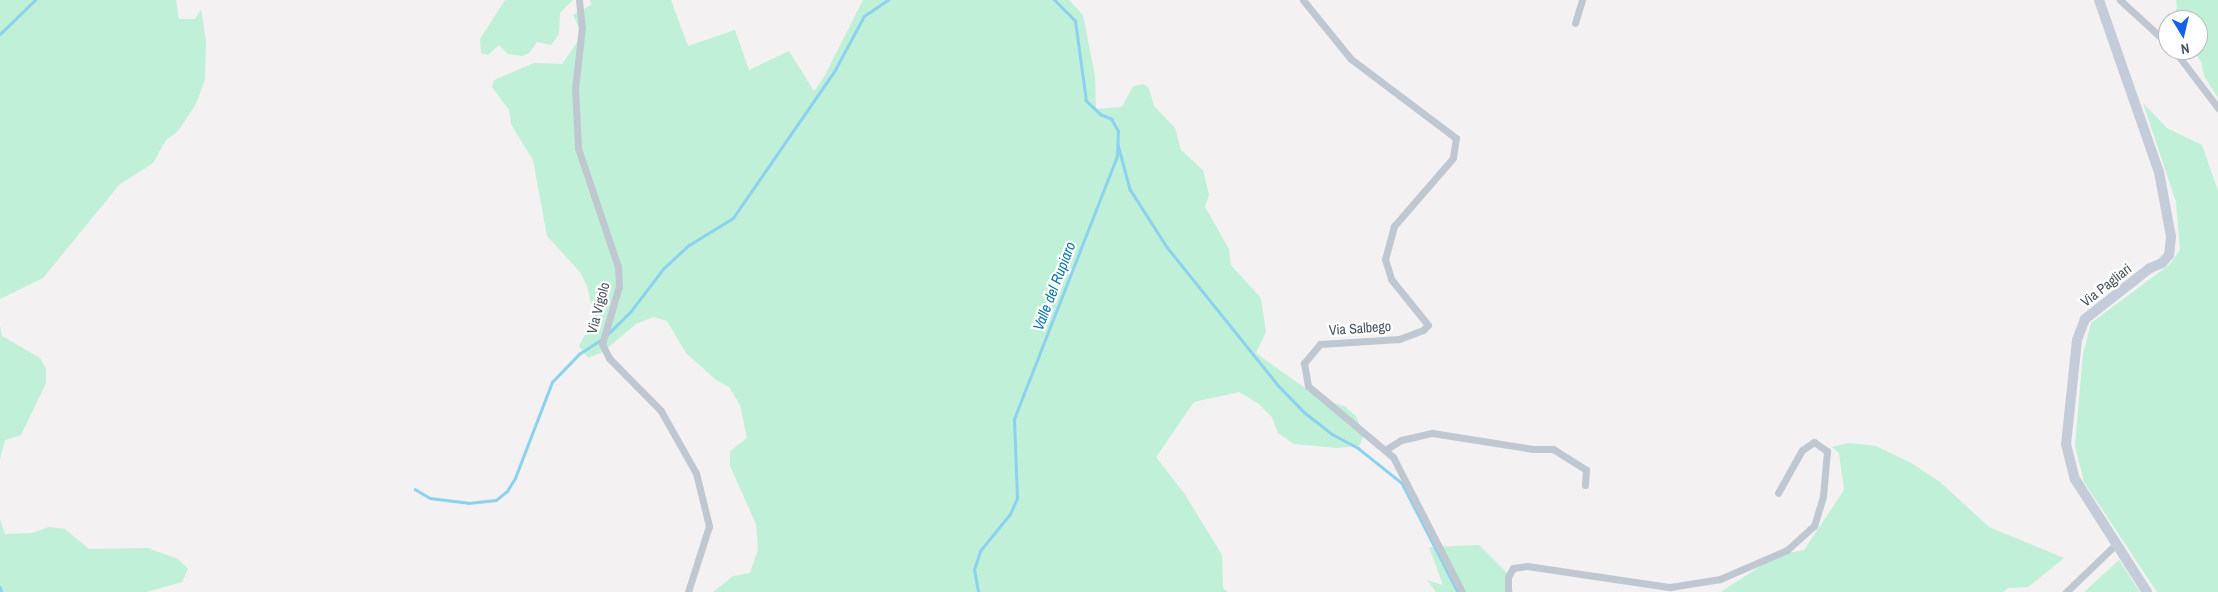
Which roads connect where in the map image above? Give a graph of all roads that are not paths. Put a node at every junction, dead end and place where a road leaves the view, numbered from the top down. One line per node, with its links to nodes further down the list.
1 (579, 0): 14 (street, Via Vigolo)
2 (1303, 0): 10 (street, Via Salbego)
3 (1582, 0): 6 (street)
4 (2099, 0): 13 (street, Via Pagliari)
5 (2120, 0): 7 (street)
6 (1575, 23)
7 (2158, 35)
8 (2182, 60): 9 (street)
9 (2218, 108)
10 (1385, 450): 11 (street); 15 (street, Via Salbego)
11 (1585, 485)
12 (1778, 493): 16 (street)
13 (2116, 544): 17 (street); 18 (street, Via Pagliari)
14 (688, 592)
15 (1462, 592)
16 (1508, 592)
17 (2066, 592)
18 (2147, 592)

